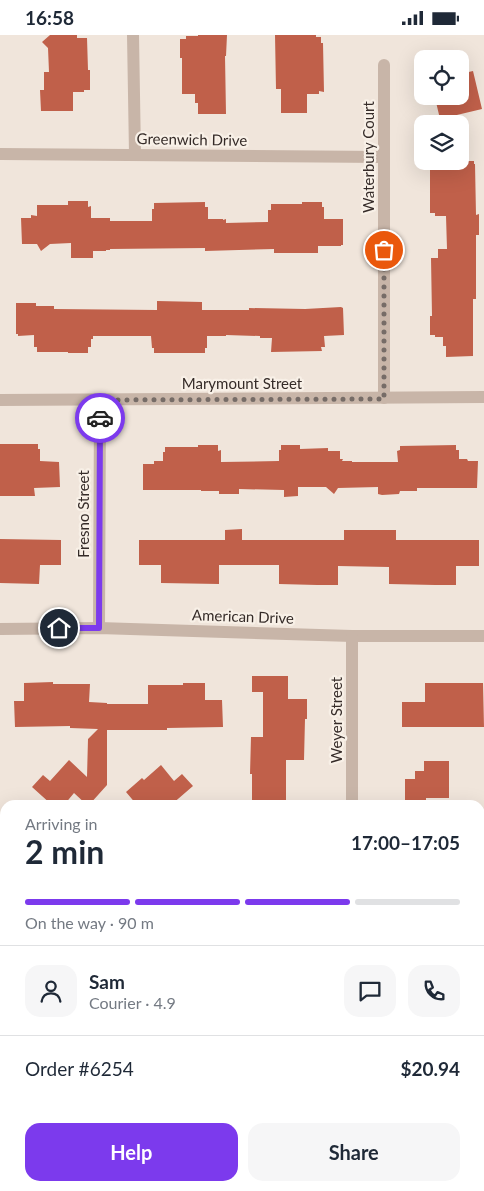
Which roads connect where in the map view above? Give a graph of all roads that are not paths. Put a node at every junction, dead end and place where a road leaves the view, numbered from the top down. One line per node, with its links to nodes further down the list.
1 (133, 35): 4 (street)
2 (384, 65): 5 (street, Waterbury Court)
3 (0, 154): 4 (street, Greenwich Drive)
4 (135, 154): 5 (street, Greenwich Drive)
5 (384, 157): 7 (street, Waterbury Court)
6 (484, 397): 7 (street, Marymount Street)
7 (384, 399): 9 (street, Marymount Street)
8 (0, 400): 9 (street, Marymount Street)
9 (100, 400): 10 (street, Fresno Street)
10 (99, 628): 11 (street, American Drive); 12 (street, American Drive)
11 (0, 629)
12 (352, 636): 13 (street, American Drive); 14 (street, Weyer Street)
13 (484, 636)
14 (352, 800)

